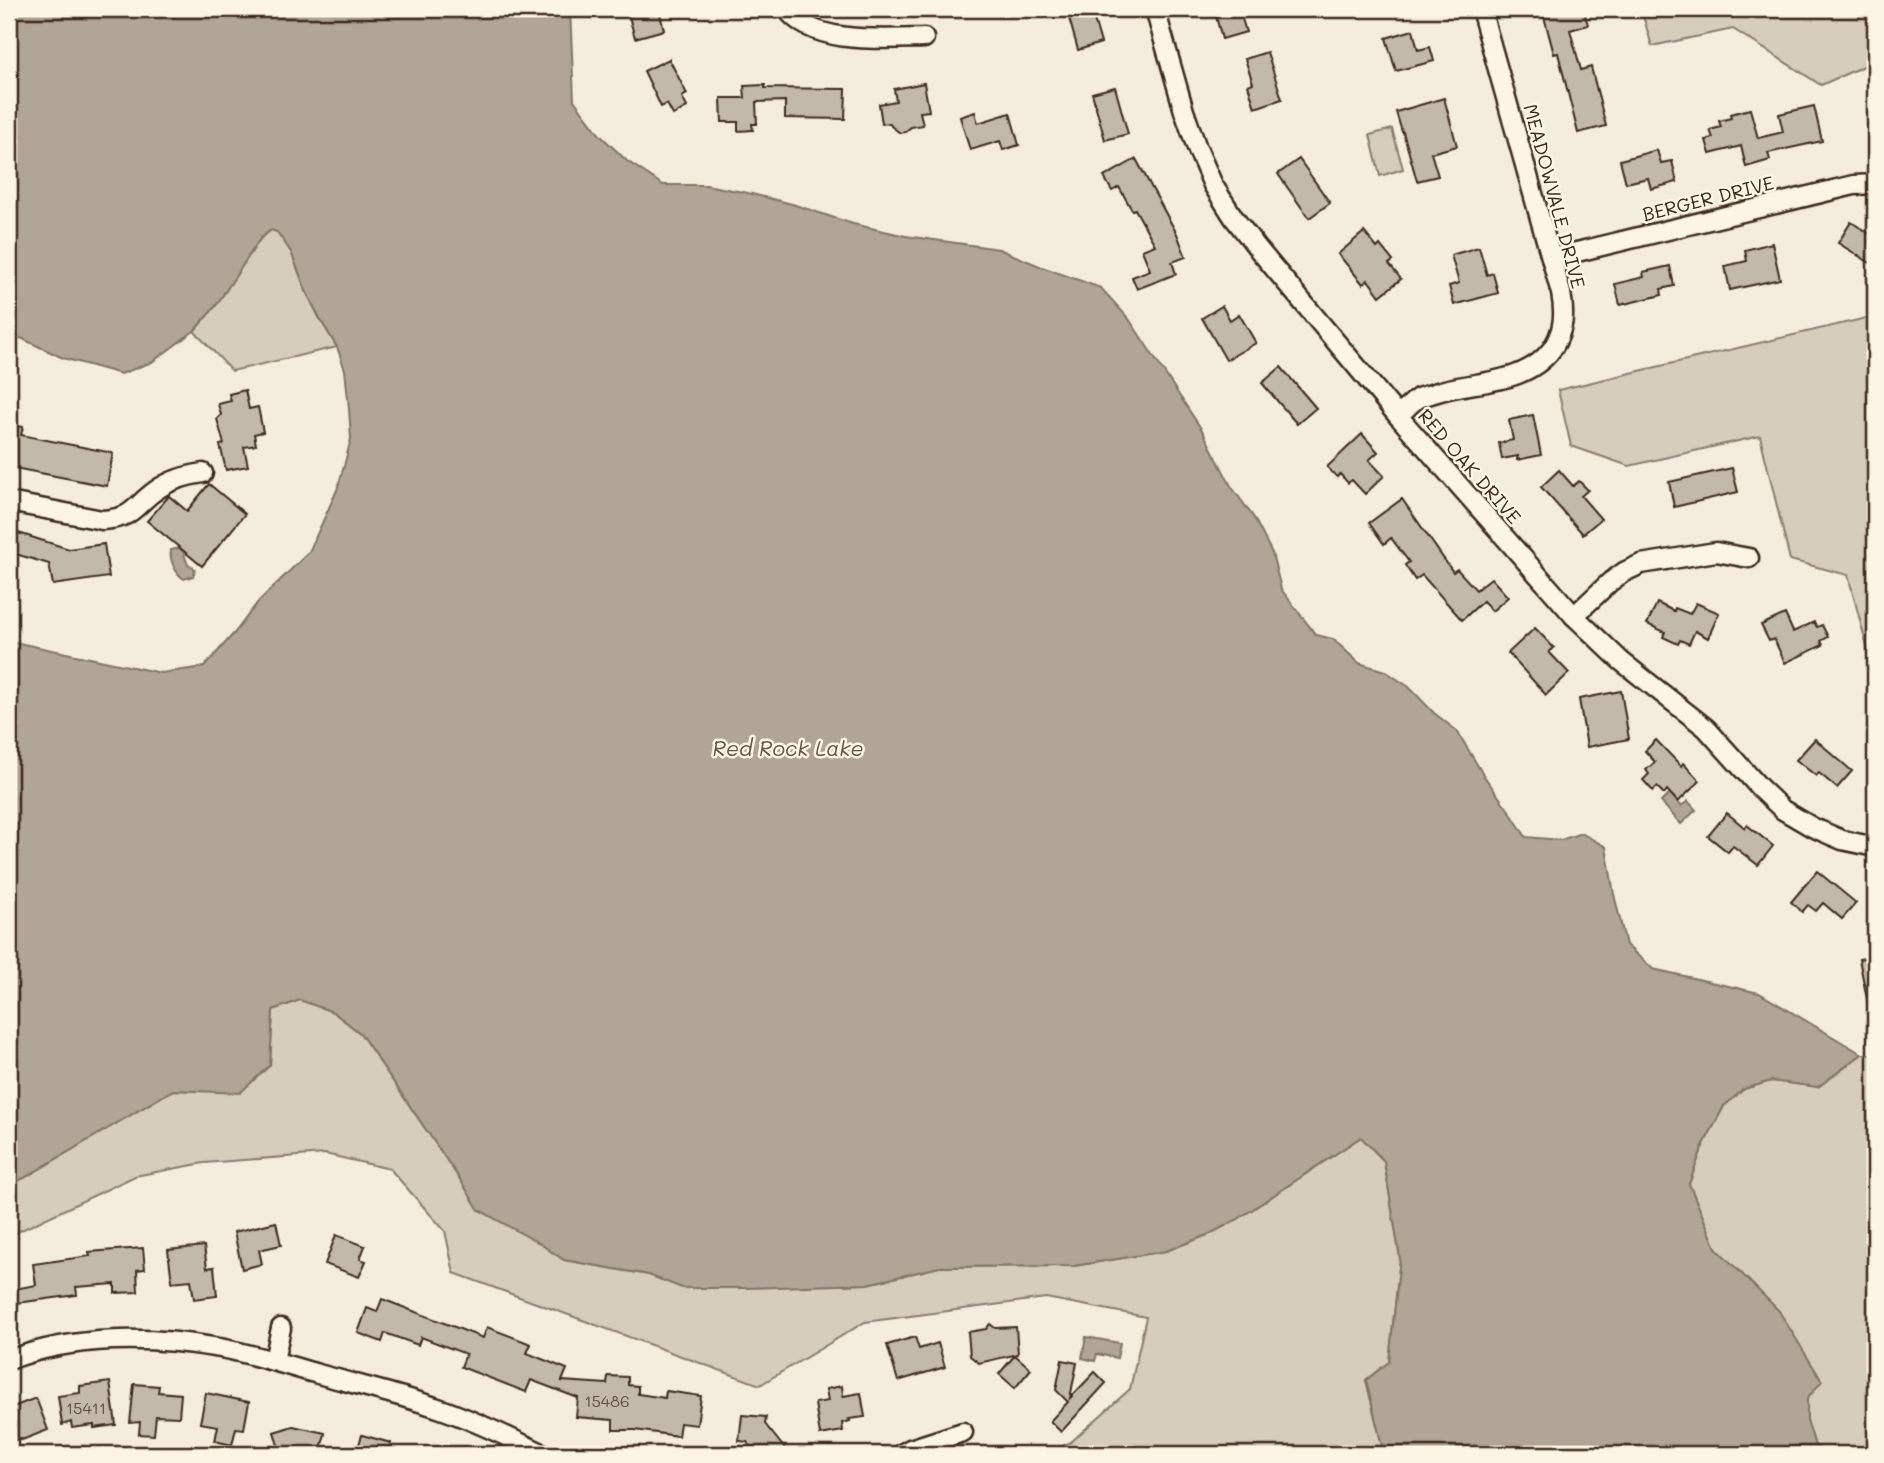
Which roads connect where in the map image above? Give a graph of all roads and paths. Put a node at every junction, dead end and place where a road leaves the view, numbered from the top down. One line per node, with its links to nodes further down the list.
1 (787, 9): 4 (street)
2 (1155, 9): 7 (street, RED OAK DRIVE)
3 (1481, 9): 6 (street, MEADOWVALE DRIVE)
4 (924, 38)
5 (1875, 184): 6 (street, BERGER DRIVE)
6 (1552, 258): 7 (street, MEADOWVALE DRIVE)
7 (1398, 416): 11 (street, RED OAK DRIVE)
8 (203, 473): 9 (street)
9 (9, 502)
10 (1749, 558): 11 (street)
11 (1574, 616): 12 (street, RED OAK DRIVE)
12 (1875, 847)
13 (281, 1328): 15 (street)
14 (9, 1360): 15 (street)
15 (274, 1362): 17 (street)
16 (963, 1432): 18 (street)
17 (544, 1454)
18 (901, 1454)

